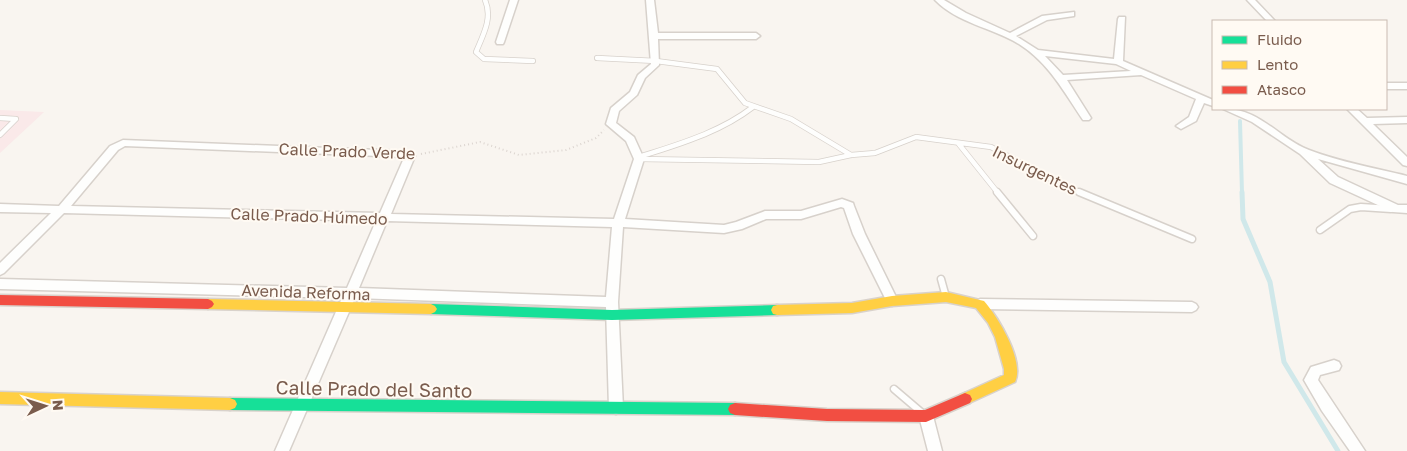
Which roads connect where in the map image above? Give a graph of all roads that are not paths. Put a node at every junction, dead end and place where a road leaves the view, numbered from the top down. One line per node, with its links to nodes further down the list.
1 (485, 0): 16 (lane)
2 (514, 0): 12 (street)
3 (650, 0): 9 (street)
4 (938, 0): 11 (street)
5 (1251, 0): 8 (street)
6 (1071, 14): 11 (street)
7 (1122, 19): 18 (street)
8 (1270, 20)
9 (652, 36): 10 (street); 17 (street)
10 (756, 36)
11 (1010, 36): 13 (street)
12 (500, 42)
13 (1037, 52): 15 (street); 21 (street)
14 (597, 58): 17 (lane)
15 (1087, 59): 18 (street); 20 (street)
16 (533, 60)
17 (656, 61): 26 (lane); 38 (street)
18 (1118, 62): 19 (street)
19 (1140, 73): 20 (street); 24 (street)
20 (1104, 76): 21 (street)
21 (1062, 78): 30 (street)
22 (1387, 86): 23 (street)
23 (1407, 86)
24 (1201, 99): 25 (street); 33 (street)
25 (1212, 103)
26 (753, 107): 37 (lane); 38 (lane)
27 (1230, 110): 36 (street)
28 (1353, 110): 32 (street)
29 (0, 118): 34 (lane)
30 (1086, 118)
31 (1407, 120): 32 (street)
32 (1364, 121): 39 (street)
33 (1181, 126)
34 (0, 135)
35 (958, 143): 37 (lane); 47 (lane, Insurgentes); 48 (lane, Insurgentes)
36 (1304, 152): 40 (street); 42 (street)
37 (851, 155): 38 (lane)
38 (639, 158): 45 (street)
39 (1407, 163)
40 (1407, 180)
41 (0, 208): 43 (street, Calle Prado Húmedo)
42 (1402, 209): 46 (lane)
43 (61, 210): 44 (street, Calle Prado Húmedo); 44 (street, Calle Prado Verde); 49 (street)
44 (384, 218): 45 (street, Calle Prado Húmedo); 52 (street)
45 (618, 223): 55 (street, Calle Prado Húmedo); 59 (street)
46 (1320, 230)
47 (1033, 236)
48 (1192, 239)
49 (0, 270)
50 (941, 279): 53 (lane)
51 (0, 284): 52 (street, Avenida Reforma)
52 (352, 293): 57 (street); 59 (street, Avenida Reforma)
53 (946, 297): 55 (street); 56 (street)
54 (0, 300): 57 (street, Avenida Reforma)
55 (892, 301): 59 (street)
56 (980, 304): 58 (street); 65 (street)
57 (346, 306): 59 (street, Avenida Reforma); 63 (street)
58 (1192, 307)
59 (612, 308): 64 (street)
60 (1334, 366): 68 (street)
61 (894, 389): 65 (lane)
62 (0, 398): 63 (street, Calle Prado del Santo)
63 (302, 406): 64 (street, Calle Prado del Santo); 66 (street)
64 (616, 408): 65 (street, Calle Prado del Santo)
65 (926, 416): 67 (street)
66 (282, 451)
67 (935, 451)
68 (1358, 451)

